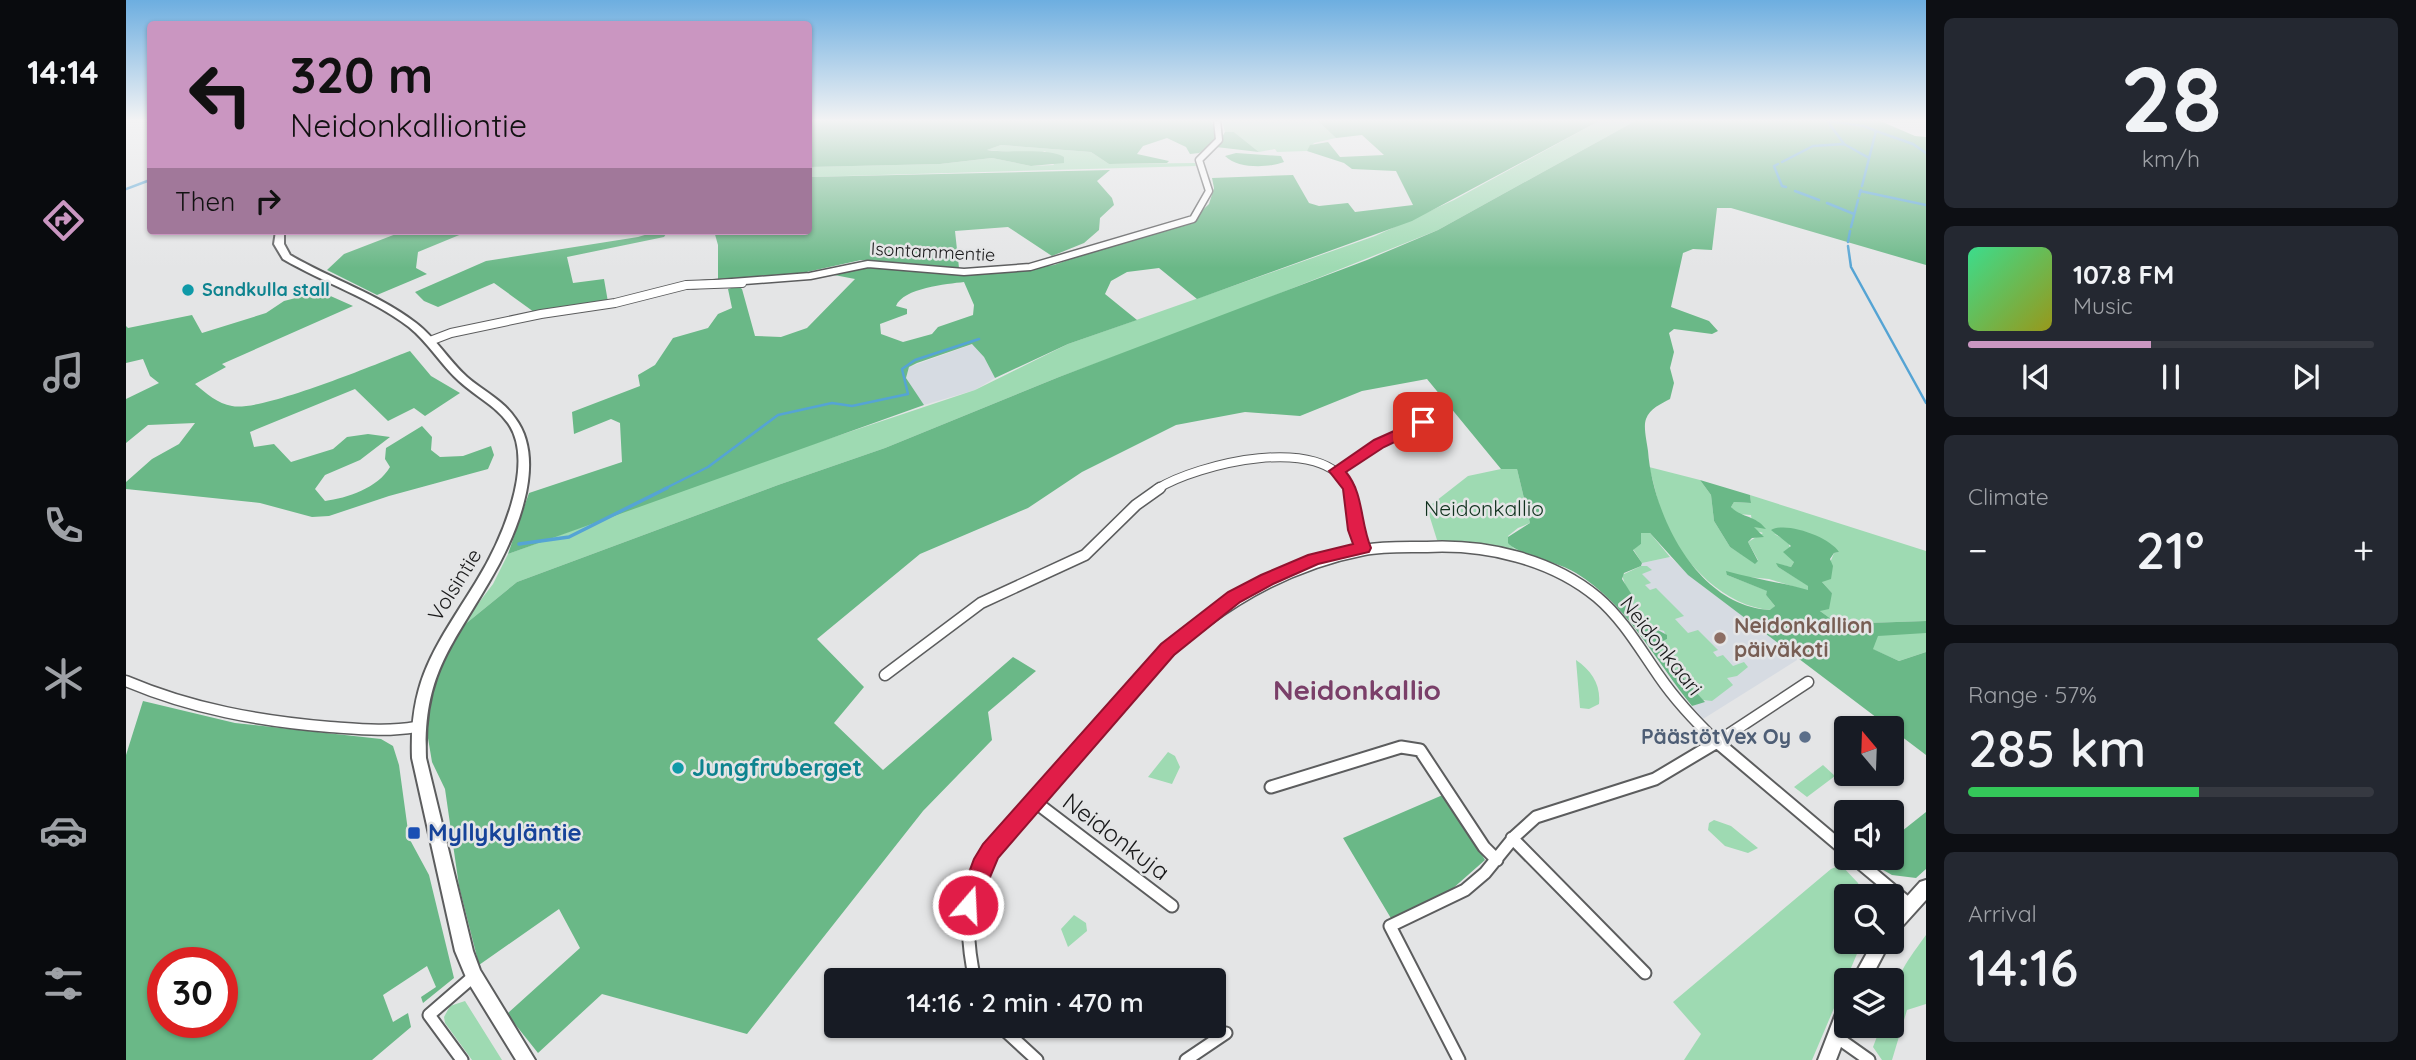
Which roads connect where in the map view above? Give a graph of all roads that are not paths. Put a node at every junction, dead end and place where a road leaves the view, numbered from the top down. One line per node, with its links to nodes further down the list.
1 (1202, 169): 3 (street, Isontammentie)
2 (280, 235): 3 (street, Volsintie)
3 (430, 341): 10 (street, Volsintie)
4 (1423, 422): 5 (street)
5 (1337, 471): 6 (street); 7 (street)
6 (1363, 548): 11 (street, Neidonkaari); 13 (street, Neidonkaari)
7 (885, 675)
8 (126, 681): 10 (street)
9 (1808, 682): 11 (street)
10 (416, 727): 24 (street, Volsintie)
11 (1717, 742): 14 (street); 15 (street, Neidonkaari)
12 (1272, 787): 16 (street)
13 (1034, 802): 20 (street, Neidonkuja); 22 (street, Neidonkaari)
14 (1512, 838): 16 (street); 23 (street)
15 (1834, 841)
16 (1497, 860): 33 (street)
17 (1868, 870): 19 (street)
18 (1926, 888): 19 (street)
19 (1909, 904): 21 (street)
20 (1172, 906)
21 (1904, 910)
22 (972, 968)
23 (1645, 973)
24 (474, 976): 29 (street); 30 (street, Volsintie)
25 (1013, 1038): 31 (street)
26 (1219, 1038): 32 (street)
27 (1834, 1038): 34 (street)
28 (1838, 1038): 35 (street)
29 (462, 1060)
30 (526, 1060)
31 (1037, 1060)
32 (1186, 1060)
33 (1460, 1060)
34 (1827, 1060)
35 (1869, 1060)

